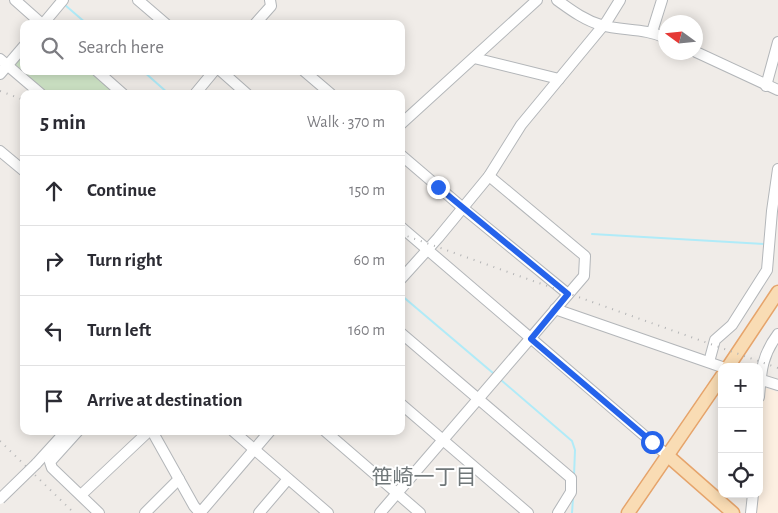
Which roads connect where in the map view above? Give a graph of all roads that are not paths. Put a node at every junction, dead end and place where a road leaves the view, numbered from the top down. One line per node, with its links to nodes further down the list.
1 (15, 0): 9 (street)
2 (63, 0): 10 (street)
3 (138, 0): 11 (street)
4 (270, 0): 12 (street)
5 (537, 0): 19 (street)
6 (557, 0): 13 (street)
7 (620, 0): 13 (street)
8 (662, 0): 14 (street)
9 (38, 20)
10 (46, 20)
11 (161, 20)
12 (259, 20)
13 (602, 26): 14 (street); 26 (street)
14 (652, 32): 15 (street)
15 (658, 35)
16 (778, 42): 27 (street)
17 (20, 49): 20 (street)
18 (703, 55): 27 (street)
19 (474, 58): 26 (street); 34 (street)
20 (4, 62): 21 (street); 28 (street)
21 (0, 74)
22 (102, 75): 29 (street)
23 (211, 75): 30 (street)
24 (226, 75): 31 (street)
25 (309, 75): 32 (street)
26 (559, 79): 39 (street)
27 (766, 86): 33 (street)
28 (36, 90)
29 (118, 90)
30 (198, 90)
31 (242, 90)
32 (326, 90)
33 (778, 90)
34 (405, 120)
35 (0, 150): 37 (street)
36 (405, 158): 40 (street)
37 (20, 168)
38 (778, 169): 50 (street)
39 (489, 176): 40 (street); 45 (street)
40 (463, 208): 42 (street); 45 (street)
41 (405, 231): 42 (street)
42 (427, 250): 43 (street); 49 (street)
43 (405, 275)
44 (778, 292): 51 (main road)
45 (568, 294): 46 (street)
46 (555, 309): 49 (street); 50 (street)
47 (778, 334): 52 (street)
48 (405, 336): 57 (street)
49 (531, 339): 57 (street); 68 (street)
50 (709, 362): 53 (street)
51 (731, 363)
52 (763, 364)
53 (718, 365)
54 (763, 380): 56 (street)
55 (718, 382): 68 (main road)
56 (778, 385)
57 (478, 399): 66 (street); 83 (street)
58 (405, 408): 66 (street)
59 (62, 435): 74 (street, bridge)
60 (74, 435): 72 (street)
61 (147, 435): 72 (street)
62 (153, 435): 69 (street)
63 (237, 435): 67 (street)
64 (267, 435): 67 (street)
65 (330, 435): 71 (street)
66 (442, 440): 71 (street); 82 (street)
67 (254, 450): 70 (street); 78 (street)
68 (667, 455): 84 (main road); 85 (main road)
69 (179, 478): 77 (street); 78 (street)
70 (288, 479): 75 (street); 79 (street)
71 (396, 493): 80 (street); 81 (street)
72 (81, 495): 76 (street)
73 (753, 498): 86 (street)
74 (0, 499)
75 (323, 511)
76 (98, 513)
77 (145, 513)
78 (200, 513)
79 (259, 513)
80 (380, 513)
81 (420, 513)
82 (528, 513)
83 (558, 513)
84 (628, 513)
85 (733, 513)
86 (751, 513)

